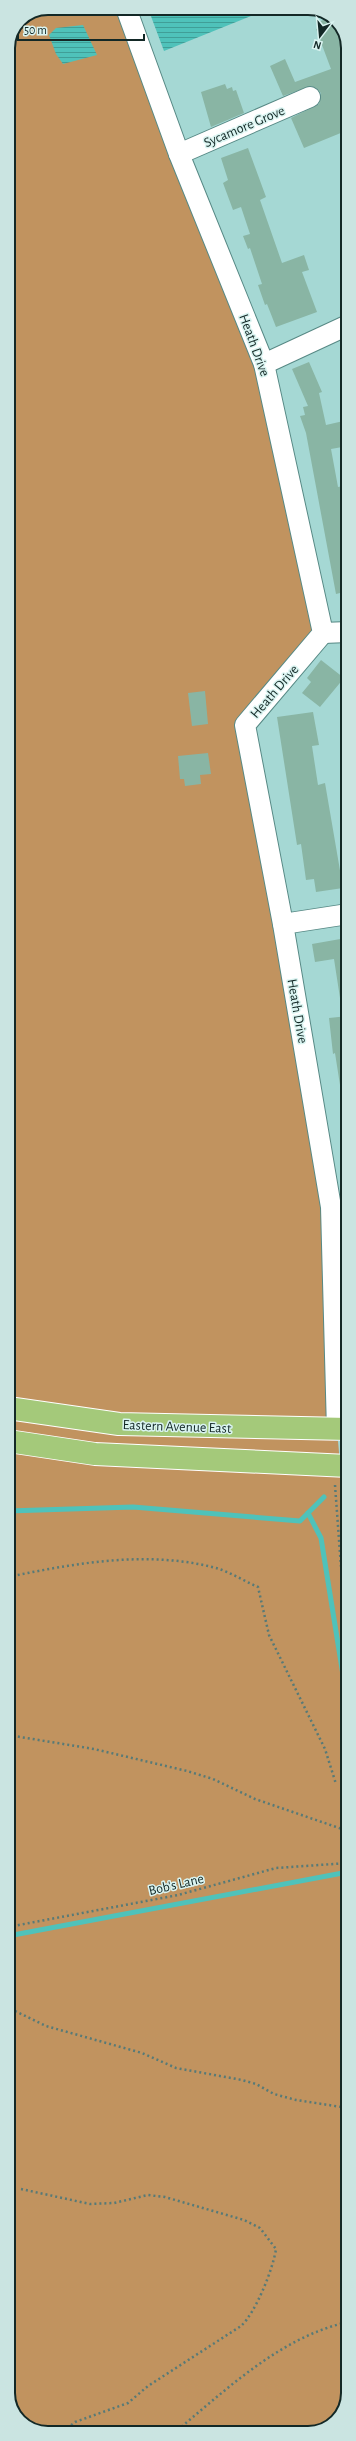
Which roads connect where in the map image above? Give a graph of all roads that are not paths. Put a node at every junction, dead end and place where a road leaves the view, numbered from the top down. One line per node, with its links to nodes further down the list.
1 (129, 15): 3 (street, Heath Drive)
2 (310, 97): 3 (street, Sycamore Grove)
3 (179, 154): 5 (street, Heath Drive)
4 (341, 328): 5 (street)
5 (264, 364): 7 (street, Heath Drive)
6 (341, 632): 7 (street)
7 (323, 633): 9 (street, Heath Drive)
8 (341, 915): 9 (street)
9 (283, 924): 10 (street, Heath Drive)
10 (340, 1206): 11 (street, Heath Drive)
11 (341, 1318)
12 (15, 1409): 13 (highway, Eastern Avenue East)
13 (341, 1429)
14 (15, 1442): 15 (highway)
15 (341, 1466)

